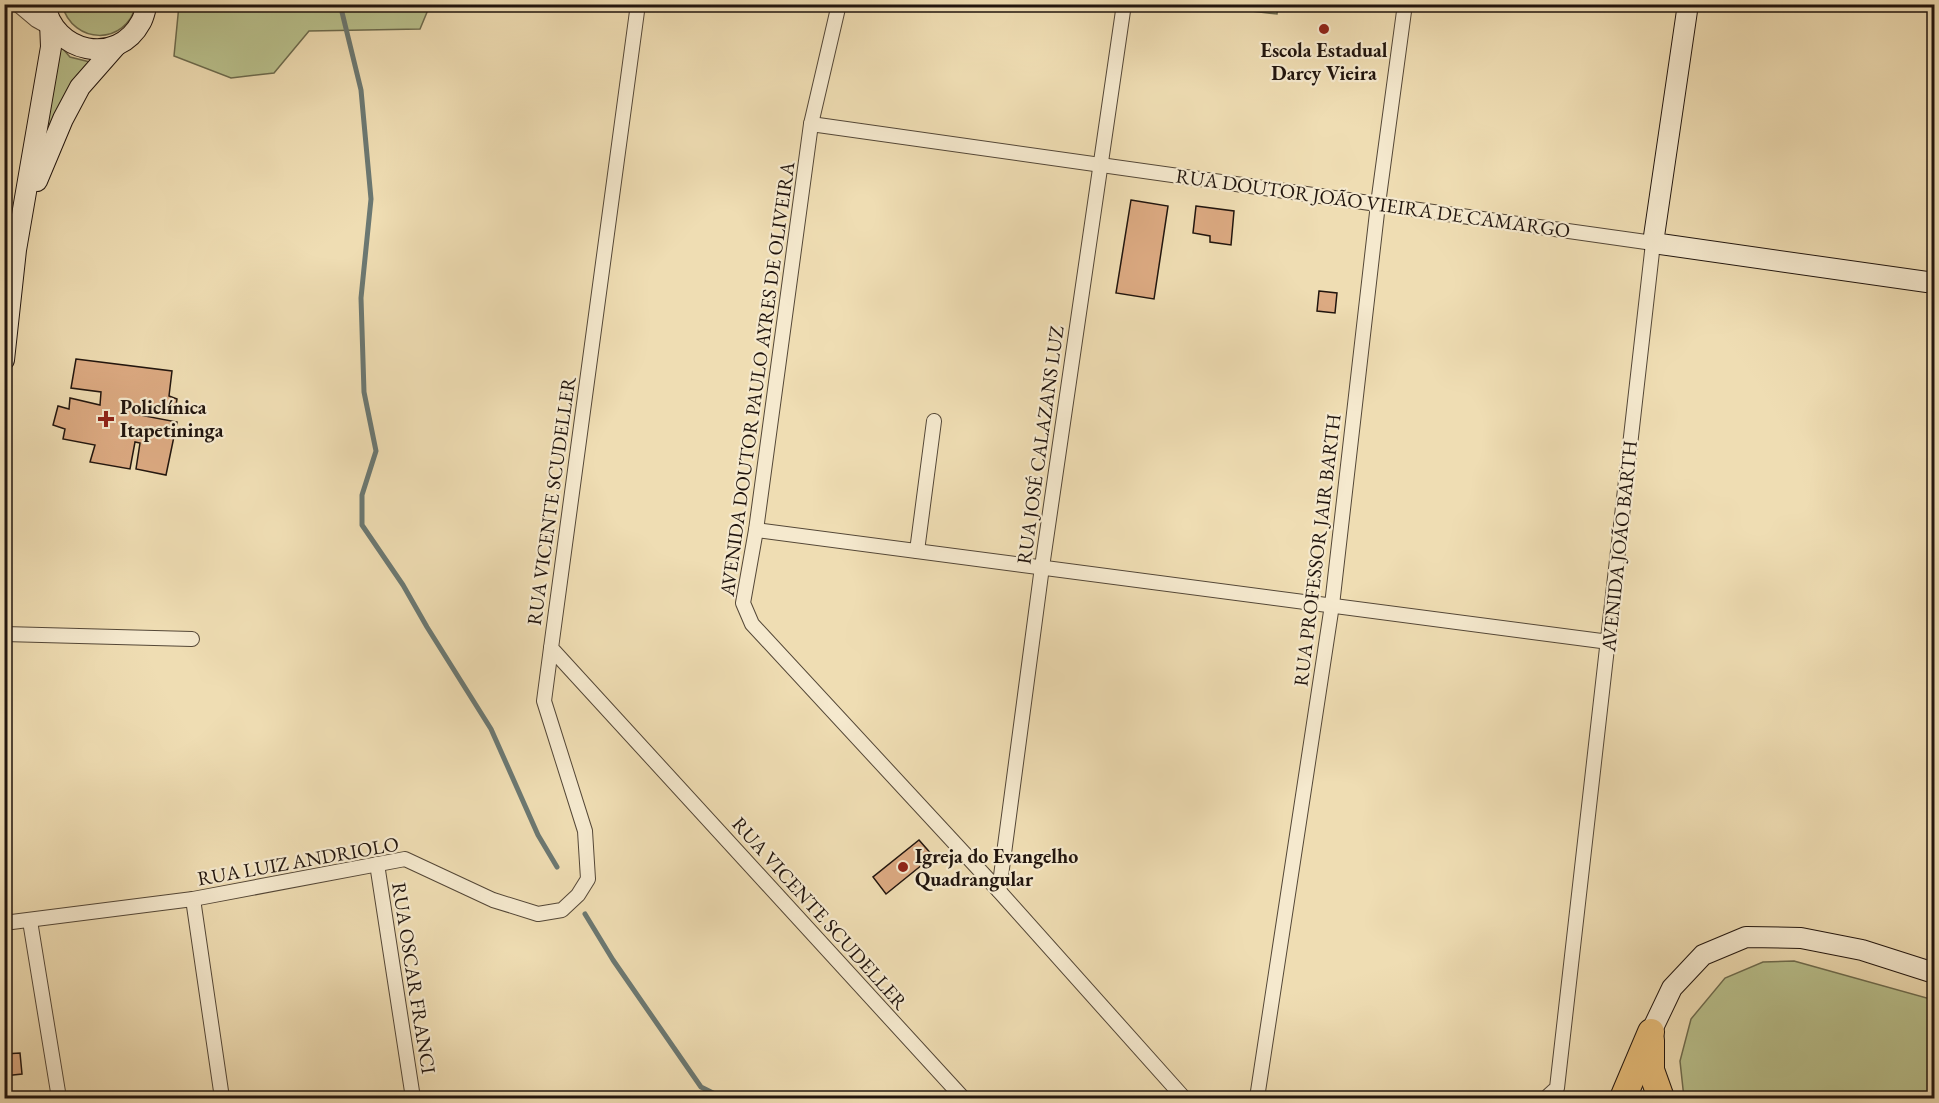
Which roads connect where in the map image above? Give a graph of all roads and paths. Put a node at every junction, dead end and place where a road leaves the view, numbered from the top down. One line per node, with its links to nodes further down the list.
1 (147, 4): 9 (main road)
2 (638, 4): 26 (street, RUA VICENTE SCUDELLER)
3 (839, 4): 10 (street, AVENIDA DOUTOR PAULO AYRES DE OLIVEIRA)
4 (1124, 4): 11 (street, RUA JOSÉ CALAZANS LUZ)
5 (1405, 4): 12 (street, RUA PROFESSOR JAIR BARTH)
6 (1689, 4): 14 (main road, AVENIDA JOÃO BARTH)
7 (20, 5): 8 (street)
8 (48, 15): 9 (main road); 13 (main road)
9 (116, 46): 13 (main road)
10 (811, 124): 11 (street, RUA DOUTOR JOÃO VIEIRA DE CAMARGO); 19 (street, AVENIDA DOUTOR PAULO AYRES DE OLIVEIRA)
11 (1100, 165): 12 (street, RUA DOUTOR JOÃO VIEIRA DE CAMARGO); 21 (street, RUA JOSÉ CALAZANS LUZ)
12 (1378, 204): 14 (street, RUA DOUTOR JOÃO VIEIRA DE CAMARGO); 22 (street, RUA PROFESSOR JAIR BARTH)
13 (23, 214): 15 (main road)
14 (1653, 243): 16 (main road, RUA DOUTOR JOÃO VIEIRA DE CAMARGO); 25 (street, AVENIDA JOÃO BARTH)
15 (10, 249): 17 (main road)
16 (1935, 283)
17 (4, 360)
18 (934, 421): 20 (street)
19 (756, 530): 20 (street); 28 (street, AVENIDA DOUTOR PAULO AYRES DE OLIVEIRA)
20 (916, 551): 21 (street)
21 (1042, 567): 22 (street); 28 (street, RUA JOSÉ CALAZANS LUZ)
22 (1332, 605): 25 (street); 39 (street, RUA PROFESSOR JAIR BARTH)
23 (4, 634): 24 (street)
24 (192, 639)
25 (1609, 642): 40 (street, AVENIDA JOÃO BARTH)
26 (551, 648): 27 (street, RUA LUIZ ANDRIOLO); 37 (street, RUA VICENTE SCUDELLER)
27 (377, 864): 29 (street, RUA LUIZ ANDRIOLO); 36 (street, RUA OSCAR FRANCI)
28 (999, 891): 38 (street, AVENIDA DOUTOR PAULO AYRES DE OLIVEIRA)
29 (193, 898): 30 (street, RUA LUIZ ANDRIOLO); 35 (street)
30 (30, 921): 31 (street, RUA LUIZ ANDRIOLO); 34 (street)
31 (4, 923)
32 (1935, 973): 33 (main road)
33 (1651, 1032): 41 (highway); 42 (highway)
34 (59, 1098)
35 (222, 1098)
36 (413, 1098)
37 (963, 1098)
38 (1184, 1098)
39 (1257, 1098)
40 (1546, 1098)
41 (1623, 1098)
42 (1661, 1098)

